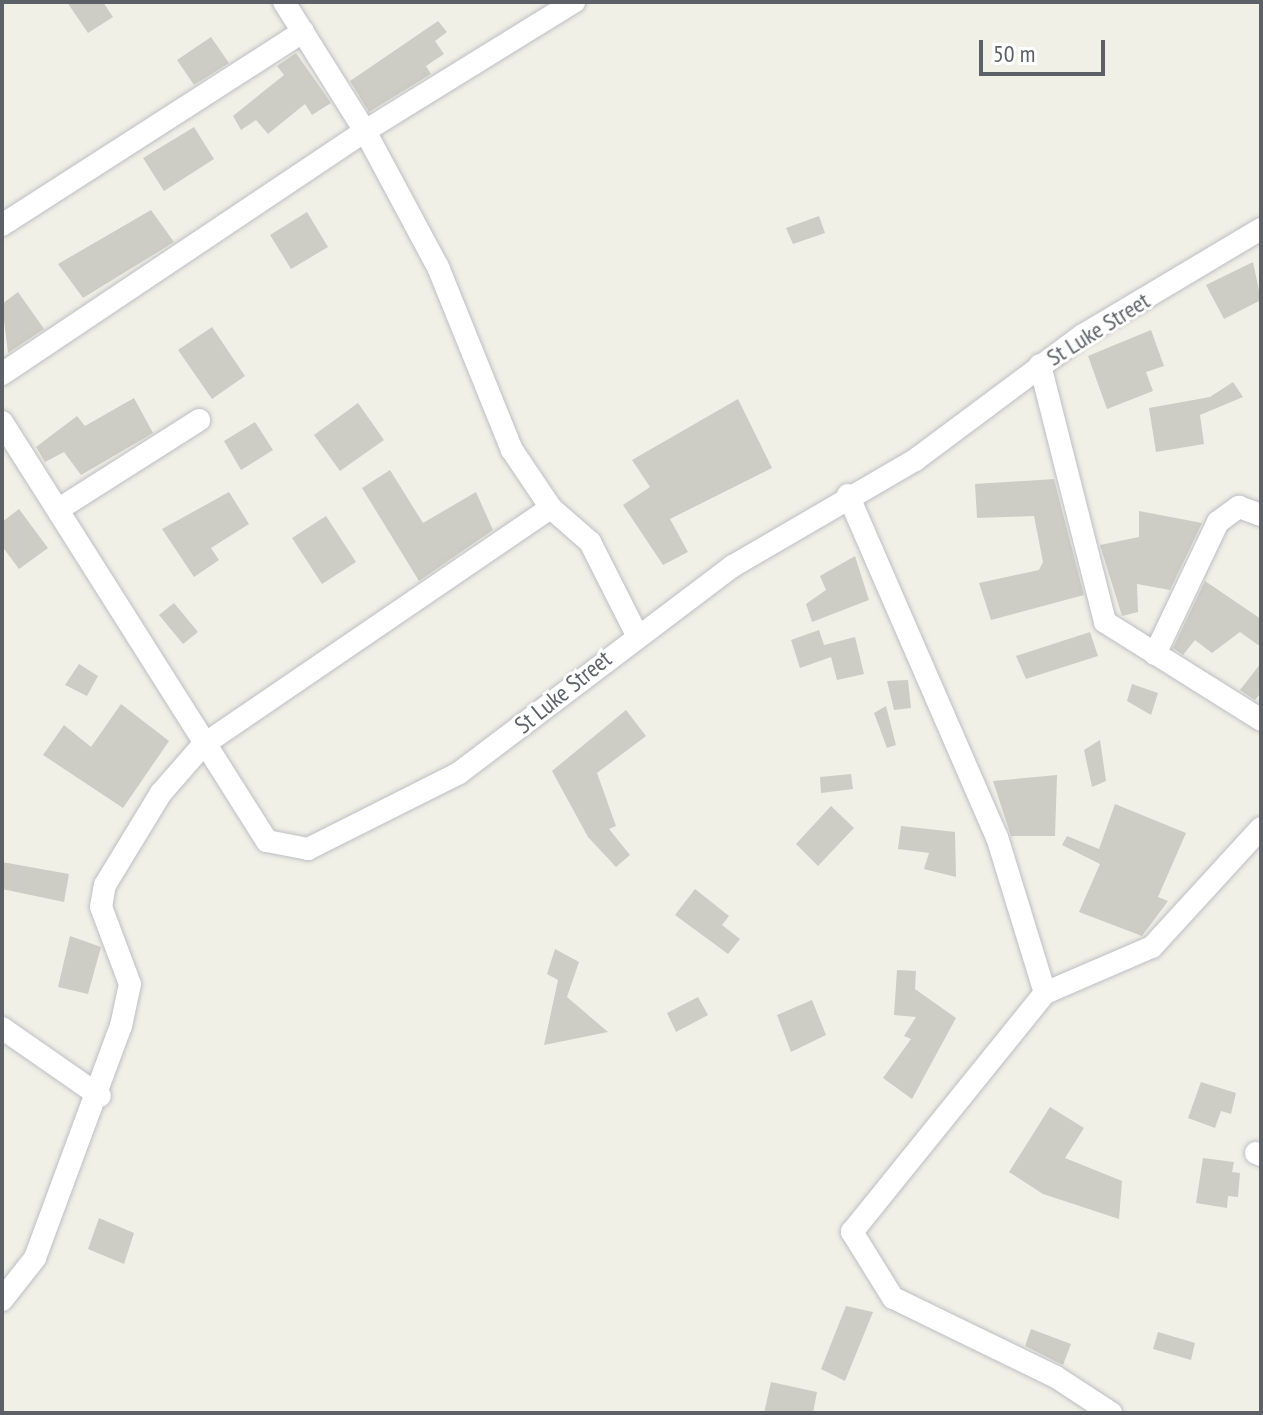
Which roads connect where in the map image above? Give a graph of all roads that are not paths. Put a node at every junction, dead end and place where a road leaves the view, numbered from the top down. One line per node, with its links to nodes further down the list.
1 (284, 2): 3 (street)
2 (574, 2): 4 (street)
3 (303, 32): 4 (street); 5 (street)
4 (365, 131): 8 (street); 12 (street)
5 (2, 225)
6 (1261, 229): 7 (street, St Luke Street)
7 (1040, 365): 11 (street, St Luke Street); 16 (street)
8 (2, 374)
9 (199, 420): 13 (street)
10 (2, 422): 13 (street, St Luke Street)
11 (848, 495): 15 (street, St Luke Street); 20 (street)
12 (551, 508): 15 (street); 18 (street)
13 (59, 509): 18 (street, St Luke Street)
14 (1261, 515): 16 (street)
15 (636, 633): 18 (street, St Luke Street)
16 (1155, 654): 17 (street)
17 (1261, 720)
18 (203, 745): 22 (street)
19 (1261, 828): 20 (street)
20 (1045, 993): 24 (street)
21 (2, 1028): 22 (street)
22 (100, 1096): 23 (street)
23 (2, 1300)
24 (1111, 1413)

